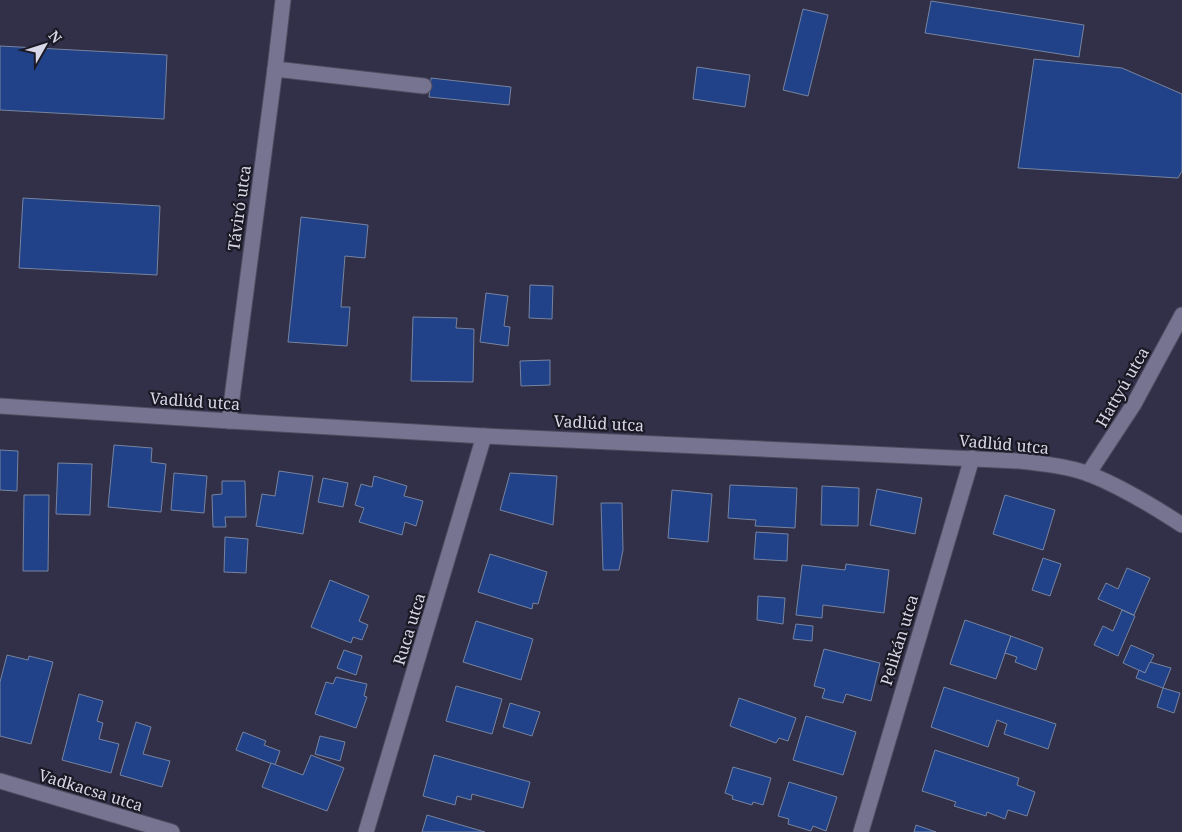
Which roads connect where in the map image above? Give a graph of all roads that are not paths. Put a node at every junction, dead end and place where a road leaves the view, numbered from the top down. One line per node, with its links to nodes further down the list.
1 (283, 0): 2 (street, Táviró utca)
2 (275, 69): 3 (street); 6 (street, Táviró utca)
3 (424, 86)
4 (1182, 315): 9 (street, Hattyú utca)
5 (0, 406): 6 (street, Vadlúd utca)
6 (229, 421): 7 (street, Vadlúd utca)
7 (484, 436): 8 (street, Vadlúd utca); 13 (street, Ruca utca)
8 (972, 458): 9 (street, Vadlúd utca); 14 (street, Pelikán utca)
9 (1088, 474): 10 (street, Vadlúd utca)
10 (1182, 525)
11 (0, 780): 12 (street, Vadkacsa utca)
12 (172, 832)
13 (366, 832)
14 (861, 832)

